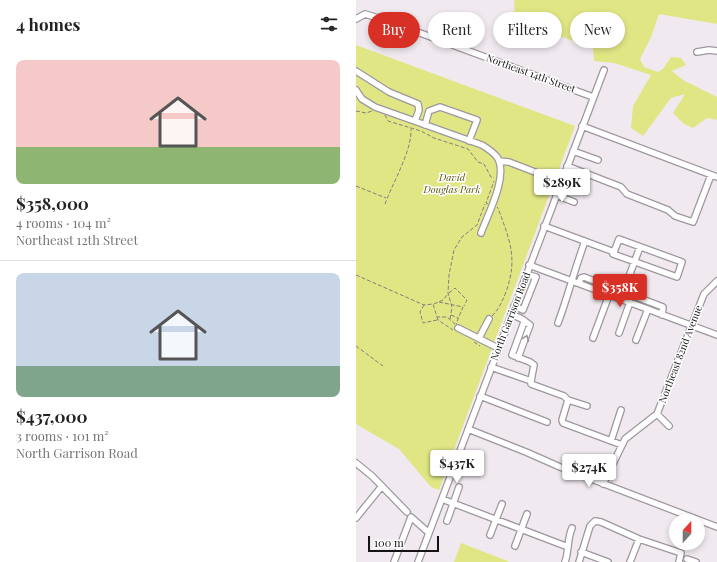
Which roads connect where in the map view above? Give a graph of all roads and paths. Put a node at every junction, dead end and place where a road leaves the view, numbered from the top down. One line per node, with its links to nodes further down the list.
1 (356, 19): 7 (street, Northeast 14th Street)
2 (717, 51): 3 (street)
3 (697, 52)
4 (604, 70): 7 (street, North Garrison Road)
5 (356, 71): 11 (street)
6 (356, 90): 11 (street)
7 (593, 97): 13 (street, North Garrison Road)
8 (373, 110): 9 (path)
9 (356, 111)
10 (385, 114): 14 (path)
11 (415, 121): 12 (street)
12 (425, 125): 15 (street); 15 (street)
13 (582, 126): 16 (street, North Garrison Road); 20 (street)
14 (411, 129): 24 (path); 27 (path)
15 (469, 141): 18 (street)
16 (573, 151): 17 (street); 19 (street, North Garrison Road)
17 (598, 160)
18 (499, 161): 21 (street); 27 (street)
19 (567, 166): 20 (street); 21 (street, North Garrison Road)
20 (714, 176)
21 (561, 182): 23 (street, North Garrison Road)
22 (356, 186): 24 (path)
23 (556, 195): 25 (street); 28 (street, North Garrison Road)
24 (387, 198): 26 (path)
25 (574, 202)
26 (385, 204)
27 (489, 204): 29 (street); 41 (path); 57 (path)
28 (544, 226): 30 (street); 34 (street, North Garrison Road)
29 (481, 234)
30 (585, 241): 32 (street); 37 (street)
31 (640, 247): 32 (street); 33 (street); 33 (street)
32 (614, 252): 33 (street)
33 (635, 262): 40 (street)
34 (530, 265): 35 (street, North Garrison Road); 37 (street)
35 (526, 274): 49 (street, North Garrison Road); 49 (street)
36 (356, 276): 47 (path)
37 (572, 281): 39 (street); 60 (street)
38 (717, 281): 61 (street, Northeast 82nd Avenue)
39 (579, 283): 40 (street); 42 (street)
40 (624, 292): 43 (street); 54 (street)
41 (448, 293): 44 (path); 48 (path); 50 (path)
42 (610, 295): 43 (street); 66 (street)
43 (621, 299): 45 (street)
44 (439, 302): 46 (path); 48 (path)
45 (630, 302): 51 (street); 63 (street)
46 (433, 304): 47 (path); 55 (path)
47 (424, 305): 58 (path)
48 (451, 305): 50 (path); 53 (path)
49 (514, 306): 52 (street, North Garrison Road)
50 (463, 307): 56 (path)
51 (648, 309): 54 (street); 67 (street)
52 (510, 314): 59 (street); 69 (street, North Garrison Road)
53 (451, 315): 55 (path); 56 (path)
54 (662, 315): 61 (street)
55 (450, 318): 62 (path)
56 (458, 318): 62 (path)
57 (489, 319): 65 (street)
58 (438, 320)
59 (524, 322): 70 (street, one-way to 59); 70 (street)
60 (558, 323)
61 (690, 325): 64 (street); 78 (street, Northeast 82nd Avenue)
62 (457, 326): 65 (street)
63 (619, 333)
64 (717, 335)
65 (479, 338): 69 (street)
66 (593, 338)
67 (636, 340)
68 (356, 346): 71 (path)
69 (498, 348): 72 (street, North Garrison Road)
70 (518, 358): 73 (street)
71 (383, 366)
72 (491, 367): 73 (street); 74 (street, North Garrison Road)
73 (531, 381): 75 (street)
74 (480, 396): 79 (street); 81 (street, North Garrison Road)
75 (568, 400): 76 (street); 82 (street)
76 (587, 406)
77 (621, 410): 82 (street)
78 (657, 414): 80 (street); 83 (street, Northeast 82nd Avenue)
79 (547, 422)
80 (669, 426)
81 (468, 429): 85 (street); 88 (street, North Garrison Road)
82 (611, 441): 83 (street)
83 (622, 445): 85 (street, Northeast 82nd Avenue)
84 (356, 463): 86 (street)
85 (603, 484): 96 (street)
86 (382, 486): 91 (street); 93 (street)
87 (459, 487): 89 (street)
88 (442, 499): 89 (street); 99 (street, North Garrison Road)
89 (453, 504): 94 (street); 95 (street)
90 (502, 504): 94 (street)
91 (409, 514): 99 (street); 106 (street)
92 (527, 514): 98 (street)
93 (356, 518)
94 (496, 520): 98 (street); 100 (street)
95 (447, 521)
96 (717, 527)
97 (572, 528): 103 (street)
98 (521, 529): 102 (street); 103 (street)
99 (429, 534): 107 (street, North Garrison Road)
100 (490, 535)
101 (639, 539): 104 (street); 111 (street); 112 (street)
102 (515, 546)
103 (568, 547): 108 (street)
104 (581, 552): 109 (street); 110 (street)
105 (687, 559): 113 (street)
106 (394, 562)
107 (418, 562)
108 (565, 562)
109 (579, 562)
110 (608, 562)
111 (630, 562)
112 (679, 562)
113 (696, 562)

